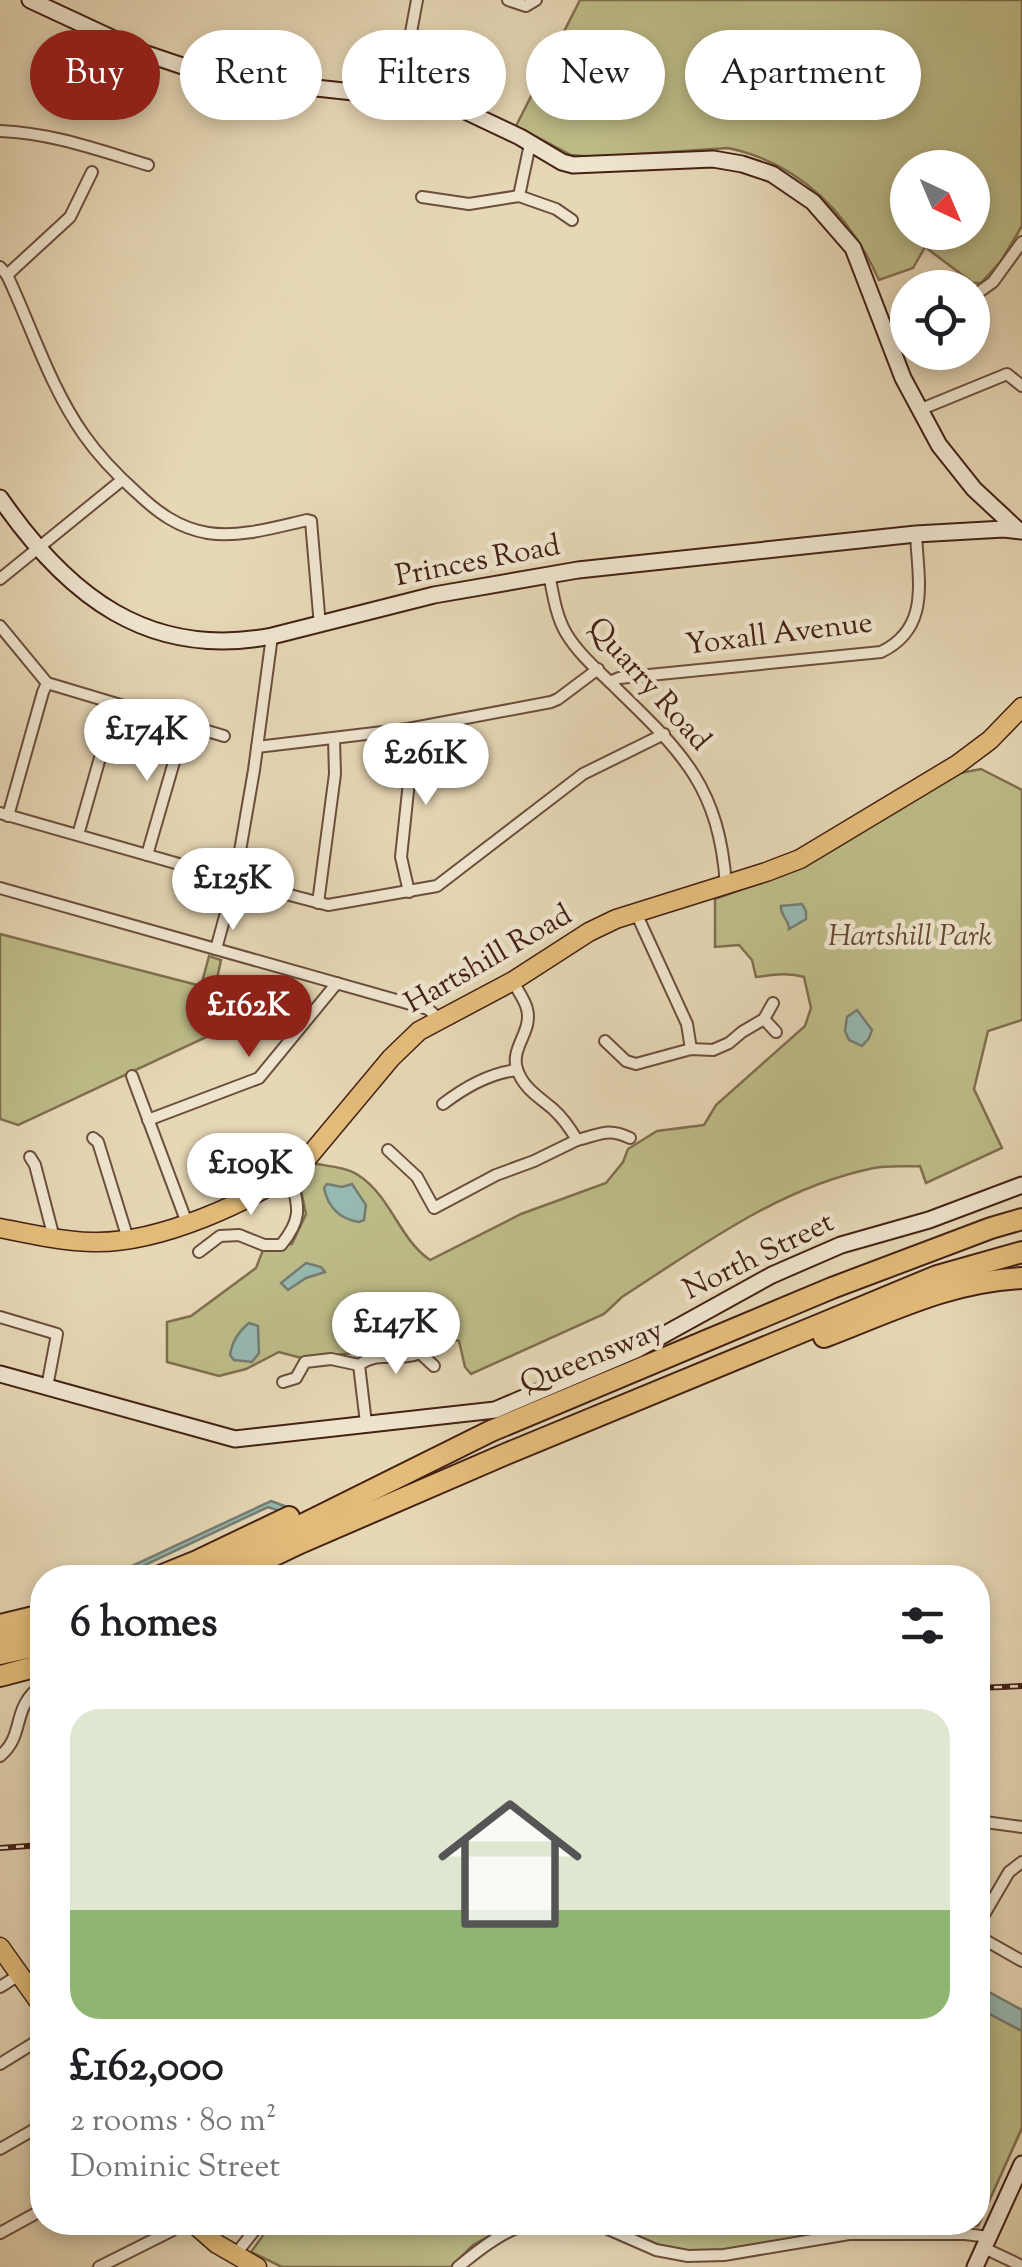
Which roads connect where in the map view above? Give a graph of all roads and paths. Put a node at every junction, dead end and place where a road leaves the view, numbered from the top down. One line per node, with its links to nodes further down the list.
1 (30, 0): 6 (street)
2 (417, 0): 5 (street)
3 (508, 0): 4 (street)
4 (536, 0)
5 (411, 30)
6 (342, 90)
7 (485, 120): 9 (street)
8 (0, 132): 10 (street)
9 (530, 144): 12 (street); 19 (street)
10 (148, 164)
11 (92, 172): 16 (street)
12 (519, 196): 13 (street); 14 (street)
13 (422, 197)
14 (572, 220)
15 (1022, 242): 17 (street)
16 (4, 271): 22 (street)
17 (990, 285)
18 (890, 330): 19 (street)
19 (886, 331): 21 (street)
20 (1022, 386): 21 (street)
21 (918, 410): 24 (street)
22 (122, 480): 26 (street); 29 (street)
23 (0, 498): 26 (street, Princes Road)
24 (1020, 531): 25 (street, Princes Road)
25 (916, 534): 27 (street, Princes Road); 33 (street, Yoxall Avenue)
26 (38, 548): 28 (street); 31 (street, Princes Road)
27 (549, 574): 29 (street, Princes Road); 32 (street, Quarry Road)
28 (0, 579)
29 (320, 626): 31 (street, Princes Road)
30 (1, 630): 34 (street)
31 (272, 636): 42 (street)
32 (598, 670): 33 (street, Quarry Road); 38 (street)
33 (610, 682): 39 (street, Quarry Road)
34 (48, 683): 35 (street); 43 (street)
35 (115, 704): 37 (street); 44 (street)
36 (1022, 708): 47 (main road, Hartshill Road)
37 (184, 724): 40 (street); 45 (street)
38 (408, 729): 41 (street); 50 (street)
39 (664, 734): 47 (street, Quarry Road); 50 (street)
40 (224, 736)
41 (334, 739): 42 (street); 51 (street)
42 (257, 748): 46 (street)
43 (4, 815): 44 (street)
44 (78, 836): 45 (street)
45 (148, 856): 46 (street)
46 (235, 880): 53 (street)
47 (726, 885): 52 (main road, Hartshill Road)
48 (259, 887): 51 (street)
49 (0, 888): 53 (street)
50 (409, 892): 51 (street)
51 (318, 903)
52 (636, 913): 54 (main road, Hartshill Road); 61 (street)
53 (216, 949): 55 (street)
54 (512, 981): 57 (main road, Hartshill Road); 62 (street)
55 (337, 983): 57 (street); 65 (street)
56 (774, 1004): 58 (street)
57 (439, 1019): 71 (main road, Hartshill Road)
58 (764, 1019): 59 (street); 61 (street)
59 (776, 1032)
60 (605, 1041): 61 (street)
61 (691, 1049)
62 (517, 1070): 64 (street); 68 (street)
63 (132, 1076): 65 (street)
64 (443, 1104)
65 (148, 1120): 74 (street)
66 (93, 1138): 77 (street)
67 (630, 1138): 68 (street)
68 (577, 1140): 69 (street)
69 (388, 1150)
70 (30, 1157): 76 (street)
71 (290, 1174): 74 (main road, Hartshill Road); 78 (street)
72 (1021, 1192): 81 (highway); 89 (street, North Street)
73 (1022, 1219): 81 (highway, Queensway)
74 (187, 1224): 77 (main road, Hartshill Road)
75 (0, 1228): 76 (main road, Hartshill Road)
76 (54, 1238): 77 (main road, Hartshill Road)
77 (128, 1238)
78 (199, 1252)
79 (1022, 1252): 88 (highway, Queensway)
80 (1022, 1278): 88 (highway)
81 (832, 1288): 90 (highway, Queensway)
82 (0, 1317): 87 (street)
83 (359, 1365): 84 (street); 86 (street); 89 (street)
84 (434, 1366)
85 (0, 1374): 87 (street, North Street)
86 (283, 1382)
87 (46, 1387): 89 (street, North Street)
88 (609, 1412): 91 (highway, Queensway)
89 (366, 1424)
90 (491, 1431): 92 (highway); 93 (highway, Queensway)
91 (506, 1454): 94 (highway, Queensway); 95 (highway)
92 (187, 1565)
93 (222, 1565)
94 (254, 1565)
95 (279, 1565)
96 (30, 1618): 97 (highway)
97 (0, 1625)
98 (30, 1633): 99 (highway)
99 (0, 1638)
100 (30, 1648): 101 (highway)
101 (0, 1654)
102 (30, 1668): 103 (highway)
103 (0, 1676)
104 (30, 1696): 105 (street)
105 (1, 1755)
106 (990, 1823): 107 (street)
107 (1022, 1827)
108 (1022, 1862): 109 (street)
109 (990, 1904)
110 (990, 1943): 112 (street)
111 (0, 1947): 113 (main road)
112 (1022, 1961)
113 (19, 1975): 114 (street); 115 (main road)
114 (0, 1987)
115 (30, 1989)
116 (30, 2045): 117 (street)
117 (0, 2064)
118 (30, 2131): 119 (street)
119 (0, 2149)
120 (1022, 2164): 123 (street)
121 (30, 2217): 122 (street)
122 (0, 2233)
123 (990, 2233)
124 (163, 2235): 136 (street)
125 (206, 2235): 133 (main road)
126 (251, 2235): 133 (street)
127 (503, 2235): 138 (street)
128 (622, 2235): 134 (street)
129 (844, 2235): 134 (street)
130 (968, 2235): 132 (street)
131 (989, 2235): 132 (street)
132 (986, 2242): 135 (street); 139 (street)
133 (235, 2255): 137 (main road)
134 (722, 2261)
135 (1022, 2266)
136 (99, 2267)
137 (256, 2267)
138 (458, 2267)
139 (975, 2267)

